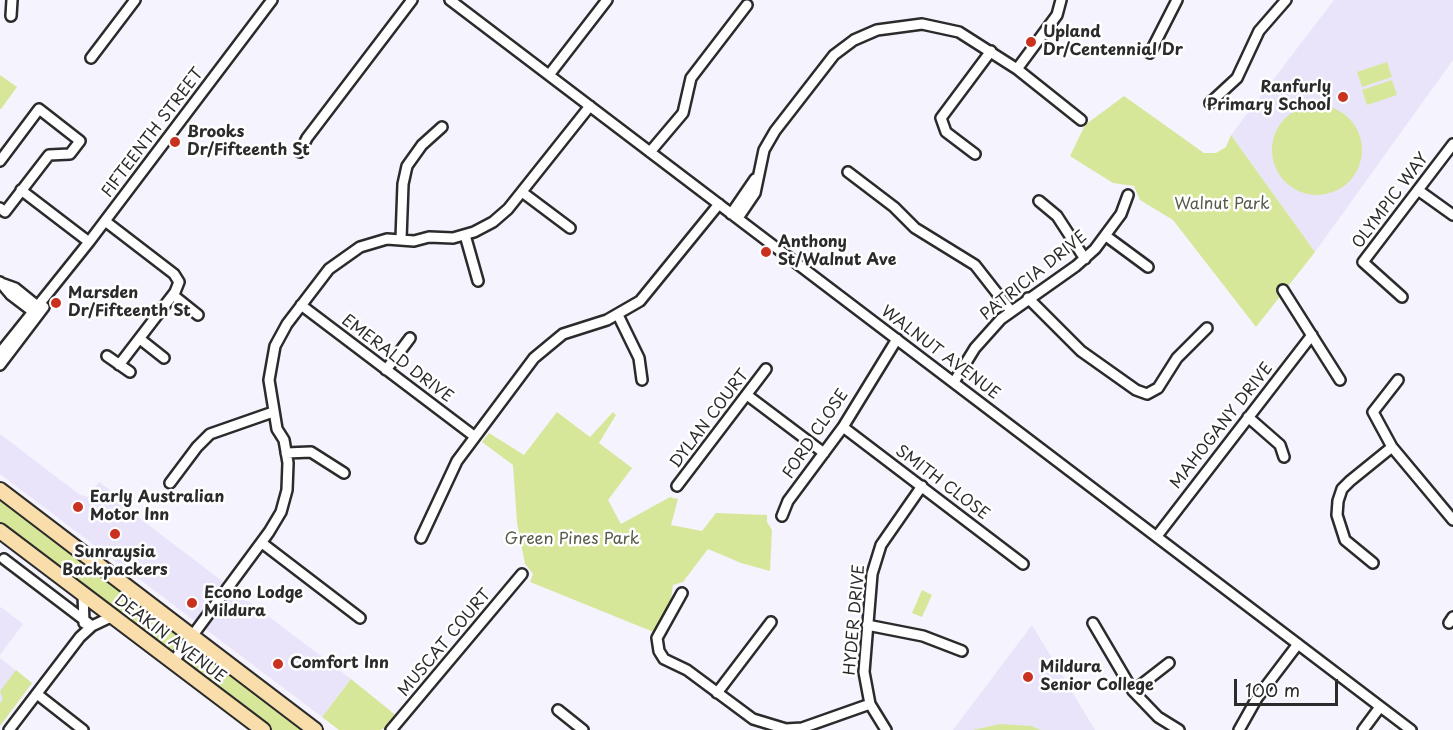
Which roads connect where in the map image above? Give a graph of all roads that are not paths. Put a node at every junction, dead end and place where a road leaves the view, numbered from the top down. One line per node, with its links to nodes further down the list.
1 (12, 0): 12 (street)
2 (135, 0): 15 (street)
3 (272, 0): 37 (street, FIFTEENTH STREET)
4 (412, 0): 23 (street)
5 (450, 0): 10 (street, WALNUT AVENUE)
6 (607, 0): 17 (street)
7 (1061, 0): 16 (street)
8 (1177, 0): 14 (street)
9 (1286, 0): 18 (street)
10 (461, 3): 17 (street, WALNUT AVENUE)
11 (747, 5): 24 (street)
12 (11, 16)
13 (991, 51): 16 (street); 25 (street); 36 (street)
14 (1150, 53)
15 (91, 58)
16 (1017, 69): 20 (street)
17 (549, 75): 19 (street, WALNUT AVENUE)
18 (1210, 103)
19 (588, 105): 24 (street, WALNUT AVENUE); 30 (street)
20 (1081, 120)
21 (442, 127): 41 (street)
22 (1453, 144): 29 (street, OLYMPIC WAY)
23 (300, 152)
24 (652, 154): 33 (street, WALNUT AVENUE)
25 (975, 154)
26 (0, 161): 28 (street)
27 (848, 172): 53 (street)
28 (21, 190): 34 (street); 42 (street)
29 (1418, 190): 35 (street); 49 (street, OLYMPIC WAY)
30 (522, 192): 38 (street); 39 (street)
31 (1128, 195): 40 (street, PATRICIA DRIVE)
32 (1039, 201): 43 (street)
33 (716, 202): 36 (street, WALNUT AVENUE); 55 (street)
34 (0, 208)
35 (1453, 215)
36 (735, 216): 60 (street, WALNUT AVENUE)
37 (105, 221): 42 (street, FIFTEENTH STREET); 48 (street)
38 (570, 228)
39 (465, 236): 41 (street); 45 (street)
40 (1106, 236): 43 (street, PATRICIA DRIVE); 44 (street)
41 (401, 239): 51 (street)
42 (89, 242): 52 (street, FIFTEENTH STREET)
43 (1085, 259): 50 (street, PATRICIA DRIVE)
44 (1148, 267)
45 (478, 281)
46 (1, 282): 52 (street)
47 (1282, 290): 57 (street)
48 (173, 295): 54 (street); 59 (street)
49 (1402, 297)
50 (1028, 298): 53 (street, PATRICIA DRIVE); 56 (street)
51 (302, 305): 67 (street, EMERALD DRIVE); 74 (street)
52 (37, 311): 61 (street, FIFTEENTH STREET); 64 (street, FIFTEENTH STREET)
53 (1011, 311): 70 (street, PATRICIA DRIVE)
54 (198, 315)
55 (618, 315): 69 (street); 77 (street)
56 (1207, 328)
57 (1312, 335): 71 (street); 75 (street, MAHOGANY DRIVE)
58 (410, 338): 67 (street)
59 (140, 339): 63 (street); 65 (street)
60 (899, 341): 70 (street, WALNUT AVENUE); 76 (street, FORD CLOSE)
61 (0, 353)
62 (107, 356): 65 (street)
63 (164, 358)
64 (0, 365)
65 (119, 365): 68 (street)
66 (766, 369): 73 (street, DYLAN COURT)
67 (386, 370): 77 (street, EMERALD DRIVE)
68 (130, 372)
69 (642, 380)
70 (951, 380): 90 (street, WALNUT AVENUE)
71 (1340, 380)
72 (1398, 380): 78 (street)
73 (747, 395): 80 (street); 84 (street, DYLAN COURT)
74 (273, 412): 79 (street); 83 (street)
75 (1248, 417): 81 (street); 90 (street, MAHOGANY DRIVE)
76 (843, 427): 80 (street, FORD CLOSE); 85 (street, SMITH CLOSE)
77 (474, 436): 91 (street)
78 (1392, 447): 88 (street); 94 (street)
79 (286, 453): 82 (street); 92 (street)
80 (824, 453): 87 (street, FORD CLOSE)
81 (1284, 457)
82 (344, 473)
83 (170, 483)
84 (677, 486)
85 (922, 486): 95 (street, SMITH CLOSE); 104 (street, HYDER DRIVE)
86 (0, 490): 105 (highway, DEAKIN AVENUE)
87 (782, 516)
88 (1453, 519)
89 (0, 531): 97 (highway, DEAKIN AVENUE)
90 (1157, 536): 106 (street, WALNUT AVENUE)
91 (421, 538)
92 (262, 543): 100 (street); 105 (street)
93 (4, 559): 102 (street)
94 (1373, 563)
95 (1023, 564)
96 (522, 574): 121 (street, MUSCAT COURT)
97 (83, 593): 99 (highway, DEAKIN AVENUE); 102 (street)
98 (682, 593): 111 (street)
99 (113, 616): 102 (street); 108 (highway, DEAKIN AVENUE)
100 (360, 618)
101 (771, 622): 111 (street)
102 (88, 623): 112 (street)
103 (1093, 623): 110 (street)
104 (867, 625): 107 (street); 113 (street, HYDER DRIVE)
105 (191, 636): 108 (street); 120 (highway, DEAKIN AVENUE)
106 (1298, 644): 114 (street, WALNUT AVENUE); 125 (street)
107 (962, 651)
108 (173, 662): 119 (highway, DEAKIN AVENUE)
109 (1169, 663): 110 (street)
110 (1133, 691): 124 (street)
111 (717, 693): 116 (street)
112 (37, 694): 117 (street); 118 (street)
113 (870, 704): 116 (street); 123 (street, HYDER DRIVE)
114 (1380, 707): 126 (street); 127 (street, WALNUT AVENUE)
115 (558, 710): 122 (street)
116 (775, 729)
117 (9, 730)
118 (83, 730)
119 (263, 730)
120 (315, 730)
121 (390, 730)
122 (583, 730)
123 (886, 730)
124 (1179, 730)
125 (1239, 730)
126 (1363, 730)
127 (1411, 730)

